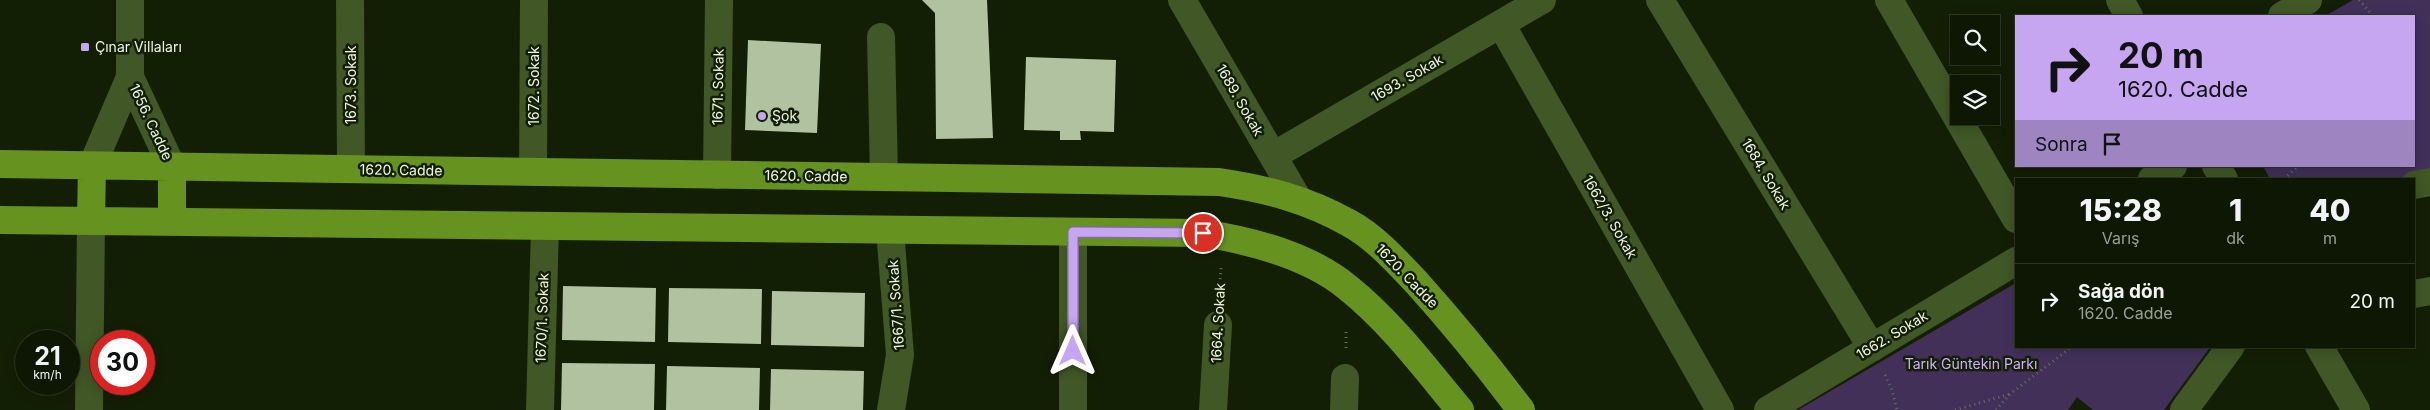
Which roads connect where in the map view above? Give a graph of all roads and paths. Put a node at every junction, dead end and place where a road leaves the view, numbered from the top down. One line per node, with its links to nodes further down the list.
1 (130, 0): 17 (street, 1656. Cadde)
2 (350, 0): 25 (street, 1673. Sokak)
3 (534, 0): 26 (street, 1672. Sokak)
4 (719, 0): 27 (street, 1671. Sokak)
5 (1182, 0): 18 (street, 1689. Sokak)
6 (1542, 0): 15 (street, 1693. Sokak)
7 (1660, 0): 47 (street, 1684. Sokak)
8 (1889, 0): 35 (street)
9 (2120, 0): 12 (street)
10 (2308, 0): 13 (street)
11 (2359, 0): 14 (path)
12 (2128, 15)
13 (2284, 15)
14 (2372, 15)
15 (1501, 24): 18 (street, 1693. Sokak); 61 (street, 1662/3. Sokak)
16 (881, 37): 28 (street)
17 (130, 77): 20 (street, 1656. Cadde); 21 (street, 1656. Cadde)
18 (1273, 156): 34 (street, 1689. Sokak)
19 (0, 164): 20 (main road, 1620. Cadde)
20 (92, 166): 21 (main road, 1620. Cadde); 37 (main road)
21 (172, 167): 25 (main road, 1620. Cadde); 38 (main road)
22 (2171, 167): 29 (street)
23 (2217, 167): 30 (street)
24 (2297, 167): 31 (path)
25 (351, 169): 26 (main road, 1620. Cadde)
26 (533, 172): 27 (main road, 1620. Cadde)
27 (717, 175): 28 (main road, 1620. Cadde)
28 (884, 177): 34 (main road, 1620. Cadde)
29 (2154, 178)
30 (2223, 178)
31 (2285, 178)
32 (2430, 182): 33 (street)
33 (2415, 185)
34 (1298, 199): 60 (main road, 1620. Cadde)
35 (2015, 217)
36 (0, 220): 37 (main road)
37 (91, 221): 38 (main road); 53 (street)
38 (172, 222): 39 (main road)
39 (545, 226): 40 (main road); 54 (street, 1670/1. Sokak)
40 (890, 230): 41 (main road); 55 (street, 1667/1. Sokak)
41 (1073, 232): 42 (main road); 56 (street)
42 (1222, 236): 46 (path, 1664. Sokak); 59 (main road)
43 (2015, 262): 47 (street, 1662. Sokak)
44 (2430, 291): 45 (street)
45 (2415, 294)
46 (1218, 325): 57 (street, 1664. Sokak)
47 (1872, 348): 62 (street, 1662. Sokak)
48 (2070, 348): 52 (path)
49 (2230, 348): 65 (street)
50 (2320, 348): 66 (street)
51 (1345, 378): 58 (street)
52 (2010, 394): 63 (path); 64 (path)
53 (89, 410)
54 (540, 410)
55 (891, 410)
56 (1073, 410)
57 (1213, 410)
58 (1344, 410)
59 (1460, 410)
60 (1520, 410)
61 (1720, 410)
62 (1768, 410)
63 (1956, 410)
64 (1996, 410)
65 (2184, 410)
66 (2356, 410)

